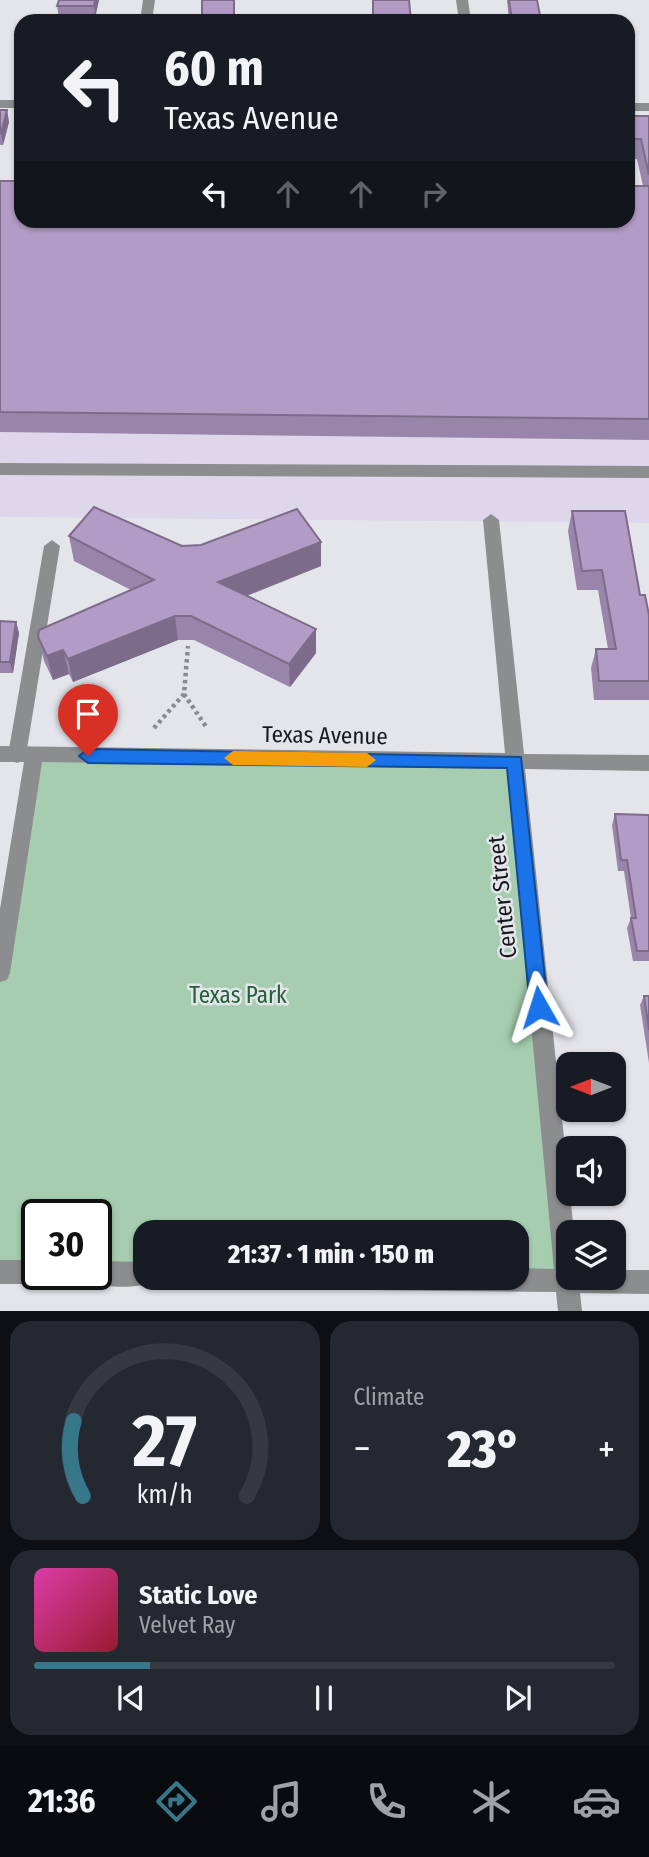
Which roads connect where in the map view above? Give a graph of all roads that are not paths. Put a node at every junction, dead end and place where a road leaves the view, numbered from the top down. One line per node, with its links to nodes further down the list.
1 (0, 469): 2 (street)
2 (649, 472)
3 (491, 520): 6 (street, Center Street)
4 (52, 547): 5 (street)
5 (17, 755): 6 (street, Texas Avenue); 8 (street)
6 (515, 762): 7 (street, Texas Avenue); 9 (street, Center Street)
7 (649, 763)
8 (0, 973)
9 (560, 1220)
10 (0, 1272): 11 (street)
11 (21, 1272)
12 (112, 1273): 13 (street)
13 (133, 1274)
14 (529, 1280): 15 (street)
15 (556, 1281)
16 (626, 1282): 17 (street)
17 (649, 1282)
18 (567, 1290): 19 (street, Center Street)
19 (570, 1311)

